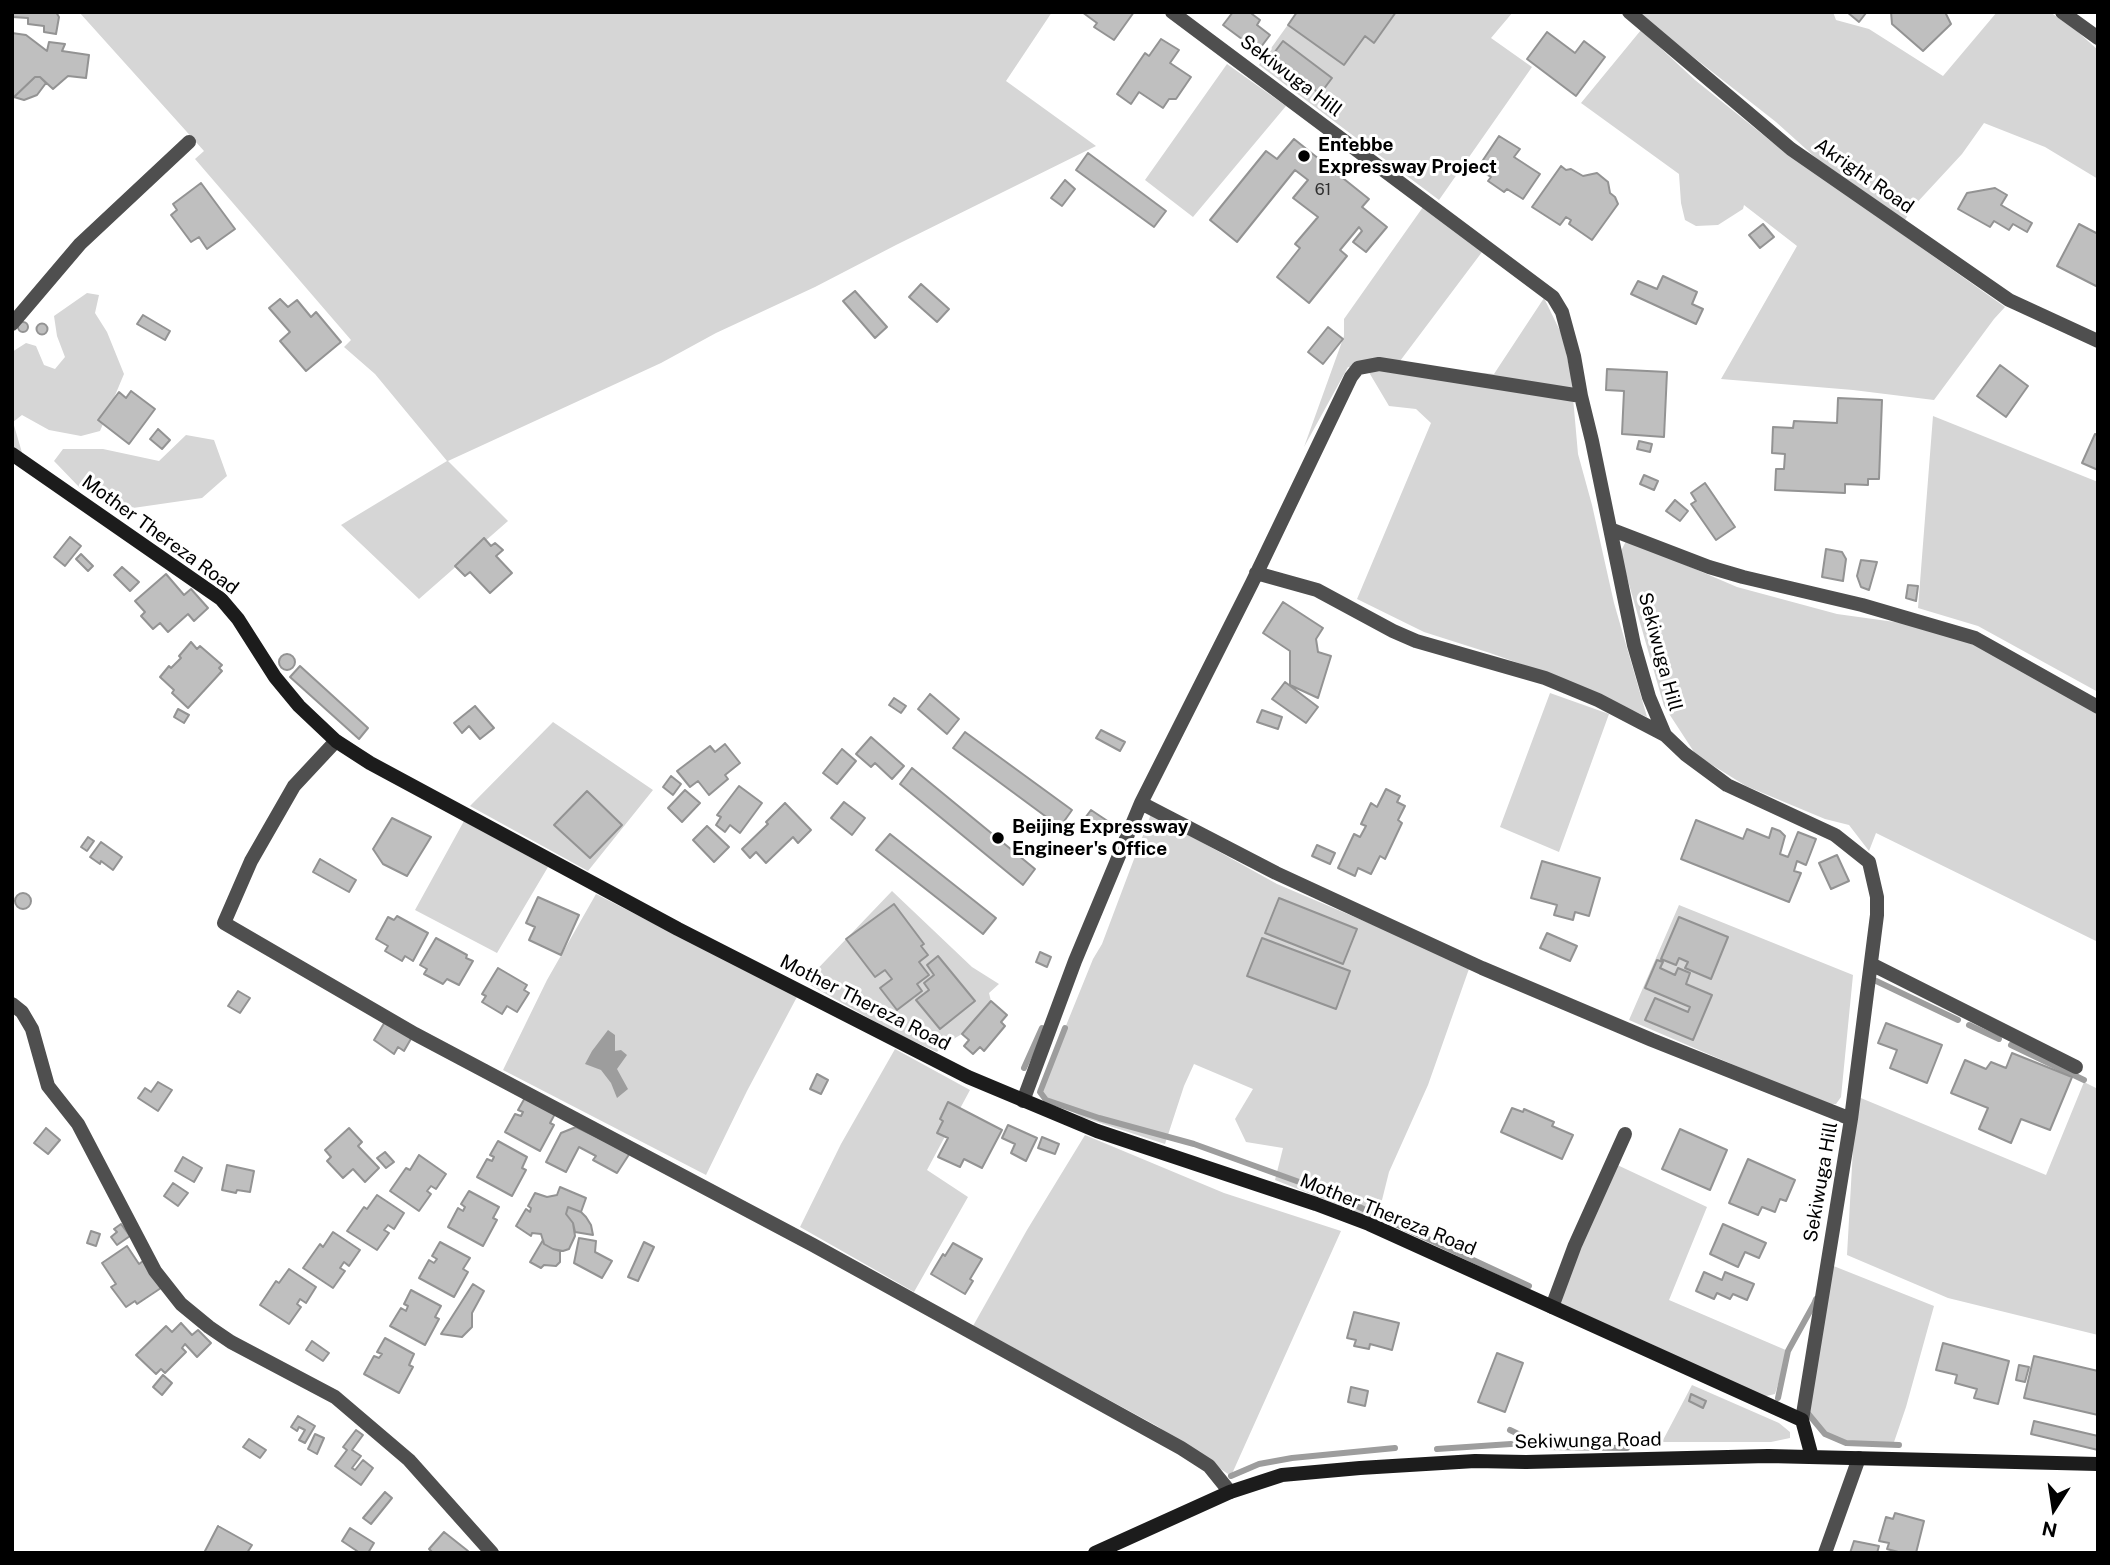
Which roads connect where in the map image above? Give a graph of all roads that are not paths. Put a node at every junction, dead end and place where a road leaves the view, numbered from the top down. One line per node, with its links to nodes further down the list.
1 (1172, 12): 8 (street, Sekiwuga Hill)
2 (1629, 12): 7 (street, Akright Road)
3 (2062, 12): 4 (street)
4 (2098, 38)
5 (189, 142): 6 (street)
6 (12, 324)
7 (2098, 341)
8 (1581, 396): 10 (street, Sekiwuga Hill); 11 (street)
9 (12, 454): 14 (street, Mother Thereza Road)
10 (1610, 529): 12 (street); 13 (street, Sekiwuga Hill)
11 (1256, 573): 13 (street); 15 (street)
12 (2098, 707)
13 (1665, 735): 16 (street, Sekiwuga Hill)
14 (336, 741): 19 (street, Mother Thereza Road); 27 (street)
15 (1141, 803): 19 (street); 20 (street)
16 (1871, 964): 18 (street); 20 (street, Sekiwuga Hill)
17 (12, 1004): 28 (street)
18 (2076, 1067)
19 (1023, 1101): 22 (street, Mother Thereza Road)
20 (1851, 1119): 23 (street, Sekiwuga Hill)
21 (1625, 1134): 22 (street)
22 (1552, 1307): 23 (street, Mother Thereza Road)
23 (1802, 1420): 24 (street)
24 (1812, 1457): 25 (street, Sekiwunga Road); 27 (street, Sekiwunga Road)
25 (1859, 1458): 26 (street, Sekiwunga Road); 30 (street)
26 (2098, 1464)
27 (1230, 1492): 29 (street, Sekiwunga Road)
28 (492, 1553)
29 (1095, 1553)
30 (1825, 1553)

